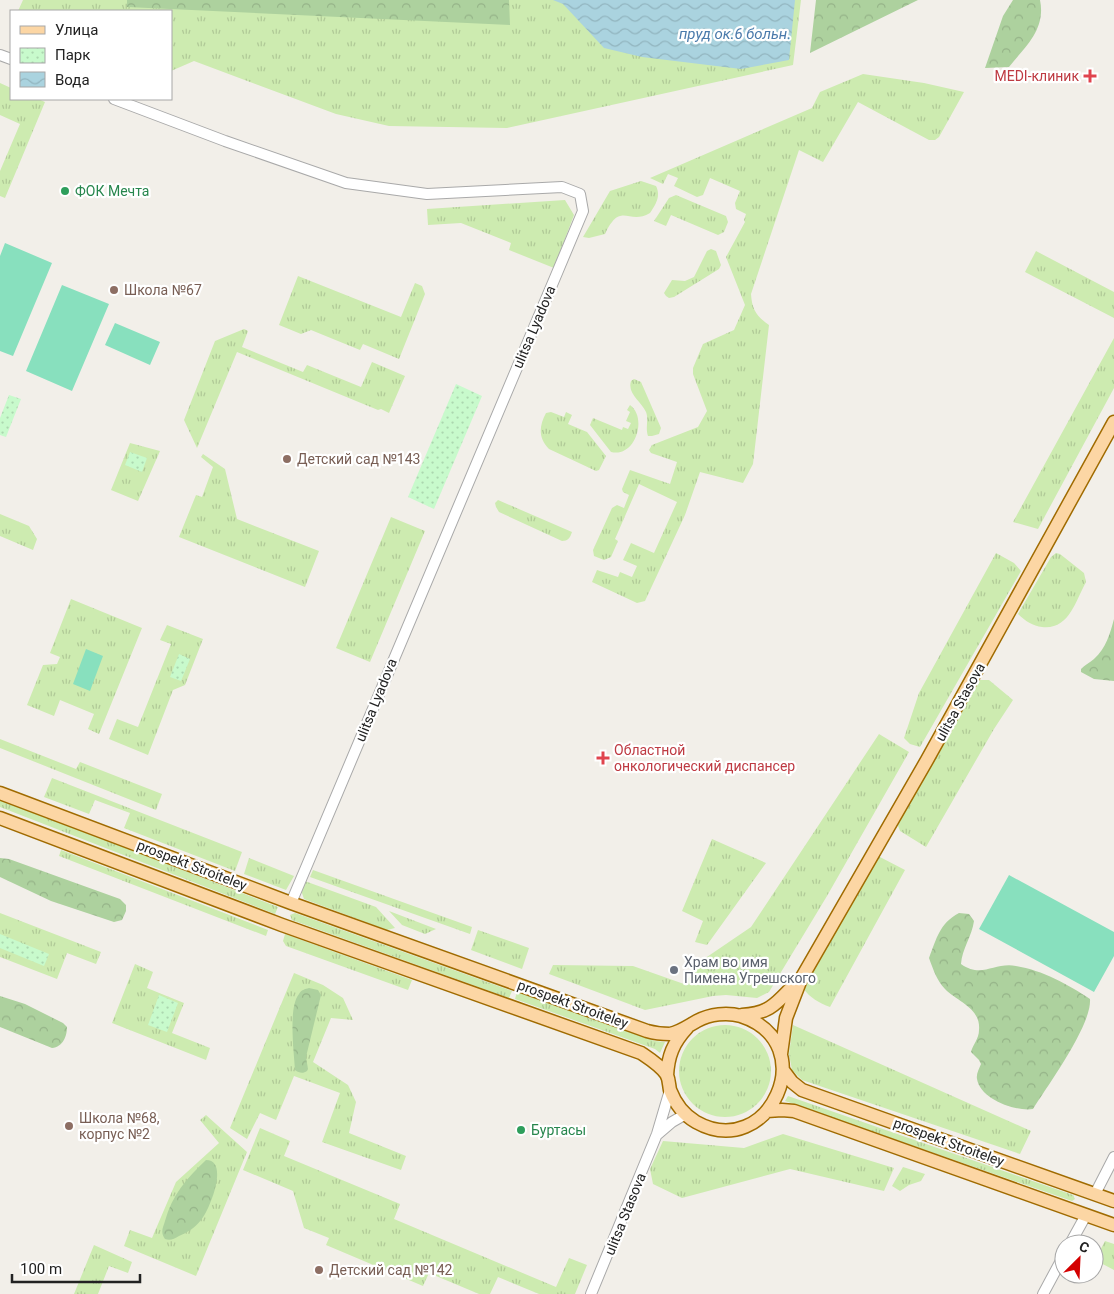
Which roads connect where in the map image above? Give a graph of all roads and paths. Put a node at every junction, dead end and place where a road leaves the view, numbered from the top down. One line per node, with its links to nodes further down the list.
1 (117, 100): 5 (street, ulitsa Lyadova)
2 (1114, 422): 6 (main road, ulitsa Stasova)
3 (0, 793): 5 (main road, prospekt Stroiteley)
4 (0, 818): 11 (main road, prospekt Stroiteley)
5 (291, 903): 8 (main road, prospekt Stroiteley)
6 (801, 978): 7 (main road, ulitsa Stasova); 9 (main road, ulitsa Stasova)
7 (739, 1016): 8 (main road, prospekt Stroiteley); 9 (main road, prospekt Stroiteley)
8 (687, 1028): 11 (main road)
9 (781, 1056): 10 (main road, prospekt Stroiteley)
10 (783, 1070): 13 (main road); 17 (main road, prospekt Stroiteley)
11 (667, 1076): 12 (main road)
12 (670, 1090): 14 (main road); 15 (street, ulitsa Stasova)
13 (768, 1111): 14 (main road); 19 (main road, prospekt Stroiteley)
14 (686, 1114): 15 (street)
15 (657, 1134): 23 (street, ulitsa Stasova)
16 (1114, 1157): 17 (street)
17 (1095, 1194): 18 (main road, prospekt Stroiteley); 19 (main road)
18 (1114, 1201)
19 (1086, 1215): 20 (main road, prospekt Stroiteley); 21 (street)
20 (1114, 1226)
21 (1076, 1234)
22 (1054, 1274): 24 (street)
23 (591, 1294)
24 (1043, 1294)

